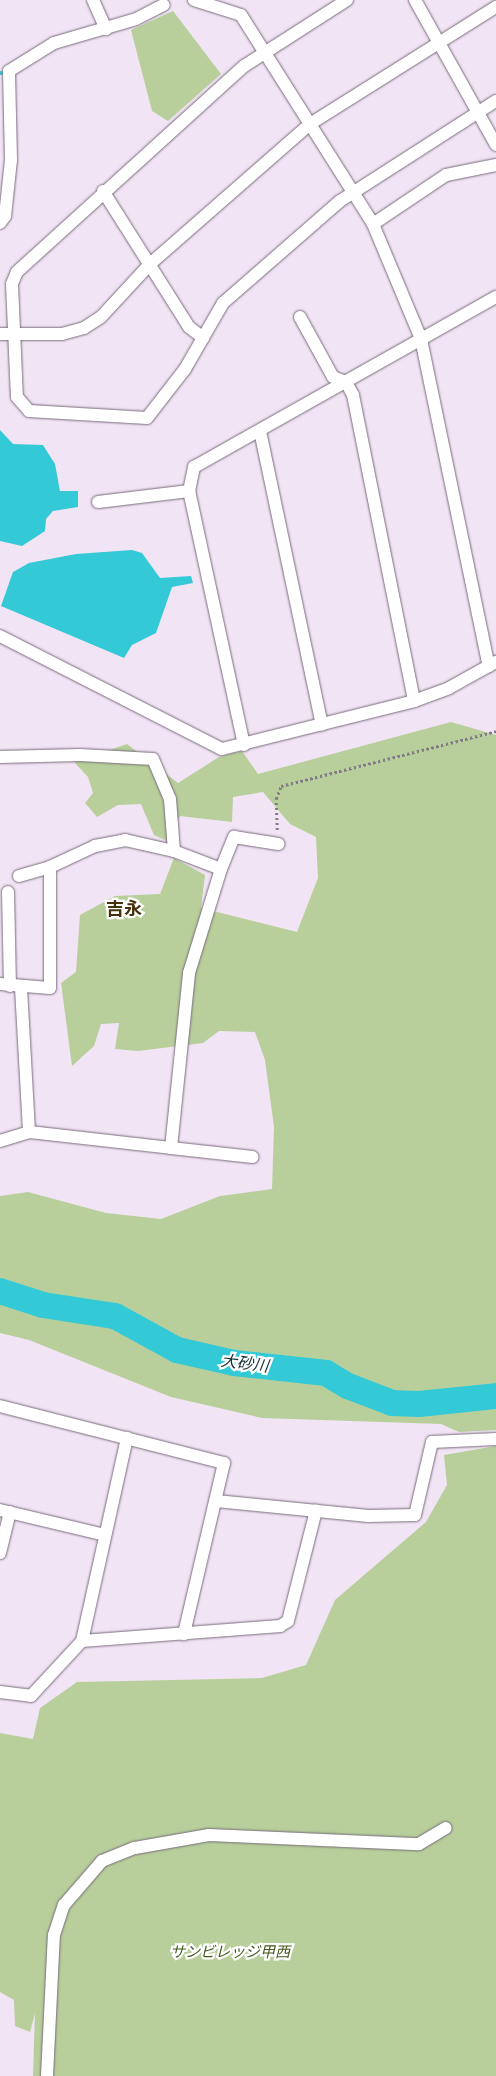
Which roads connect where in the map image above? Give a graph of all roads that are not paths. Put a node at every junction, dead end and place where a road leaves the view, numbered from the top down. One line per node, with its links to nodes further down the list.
1 (93, 0): 7 (street)
2 (194, 0): 9 (street)
3 (347, 0): 9 (street)
4 (414, 0): 8 (street)
5 (164, 5): 7 (street)
6 (496, 6): 8 (street)
7 (106, 29): 17 (street)
8 (438, 43): 11 (street); 12 (street)
9 (264, 52): 12 (street); 15 (street)
10 (496, 101): 11 (street)
11 (477, 112): 13 (street); 16 (street)
12 (310, 124): 16 (street); 20 (street)
13 (496, 145)
14 (496, 165): 19 (street)
15 (103, 191): 20 (street); 24 (street)
16 (353, 192): 19 (street); 25 (street)
17 (2, 202): 18 (street)
18 (0, 223)
19 (373, 224): 26 (street)
20 (150, 264): 24 (street); 25 (street)
21 (495, 300): 26 (street)
22 (300, 317): 27 (street)
23 (0, 334): 24 (street)
24 (17, 336): 25 (street)
25 (202, 338)
26 (421, 339): 27 (street); 32 (street)
27 (346, 382): 28 (street); 33 (street)
28 (260, 431): 29 (street); 34 (street)
29 (189, 490): 30 (street); 35 (street)
30 (98, 502)
31 (0, 636): 35 (street)
32 (492, 664): 33 (street)
33 (414, 702): 34 (street)
34 (322, 725): 35 (street)
35 (244, 745)
36 (0, 757): 38 (street)
37 (278, 844): 40 (street)
38 (174, 851): 39 (street); 40 (street)
39 (50, 867): 41 (street); 43 (street)
40 (221, 869): 46 (street)
41 (19, 876)
42 (8, 892): 43 (street)
43 (11, 986): 44 (street)
44 (29, 1132): 45 (street); 46 (street)
45 (0, 1141)
46 (171, 1148): 47 (street)
47 (254, 1157)
48 (0, 1406): 49 (street)
49 (127, 1438): 51 (street); 54 (street)
50 (496, 1439): 52 (street)
51 (216, 1501): 52 (street); 56 (street)
52 (316, 1510): 56 (street)
53 (5, 1511): 54 (street); 55 (street)
54 (105, 1535): 57 (street)
55 (0, 1553)
56 (184, 1634): 57 (street)
57 (82, 1641): 58 (street)
58 (0, 1692)
59 (446, 1828): 60 (street)
60 (47, 2076)

